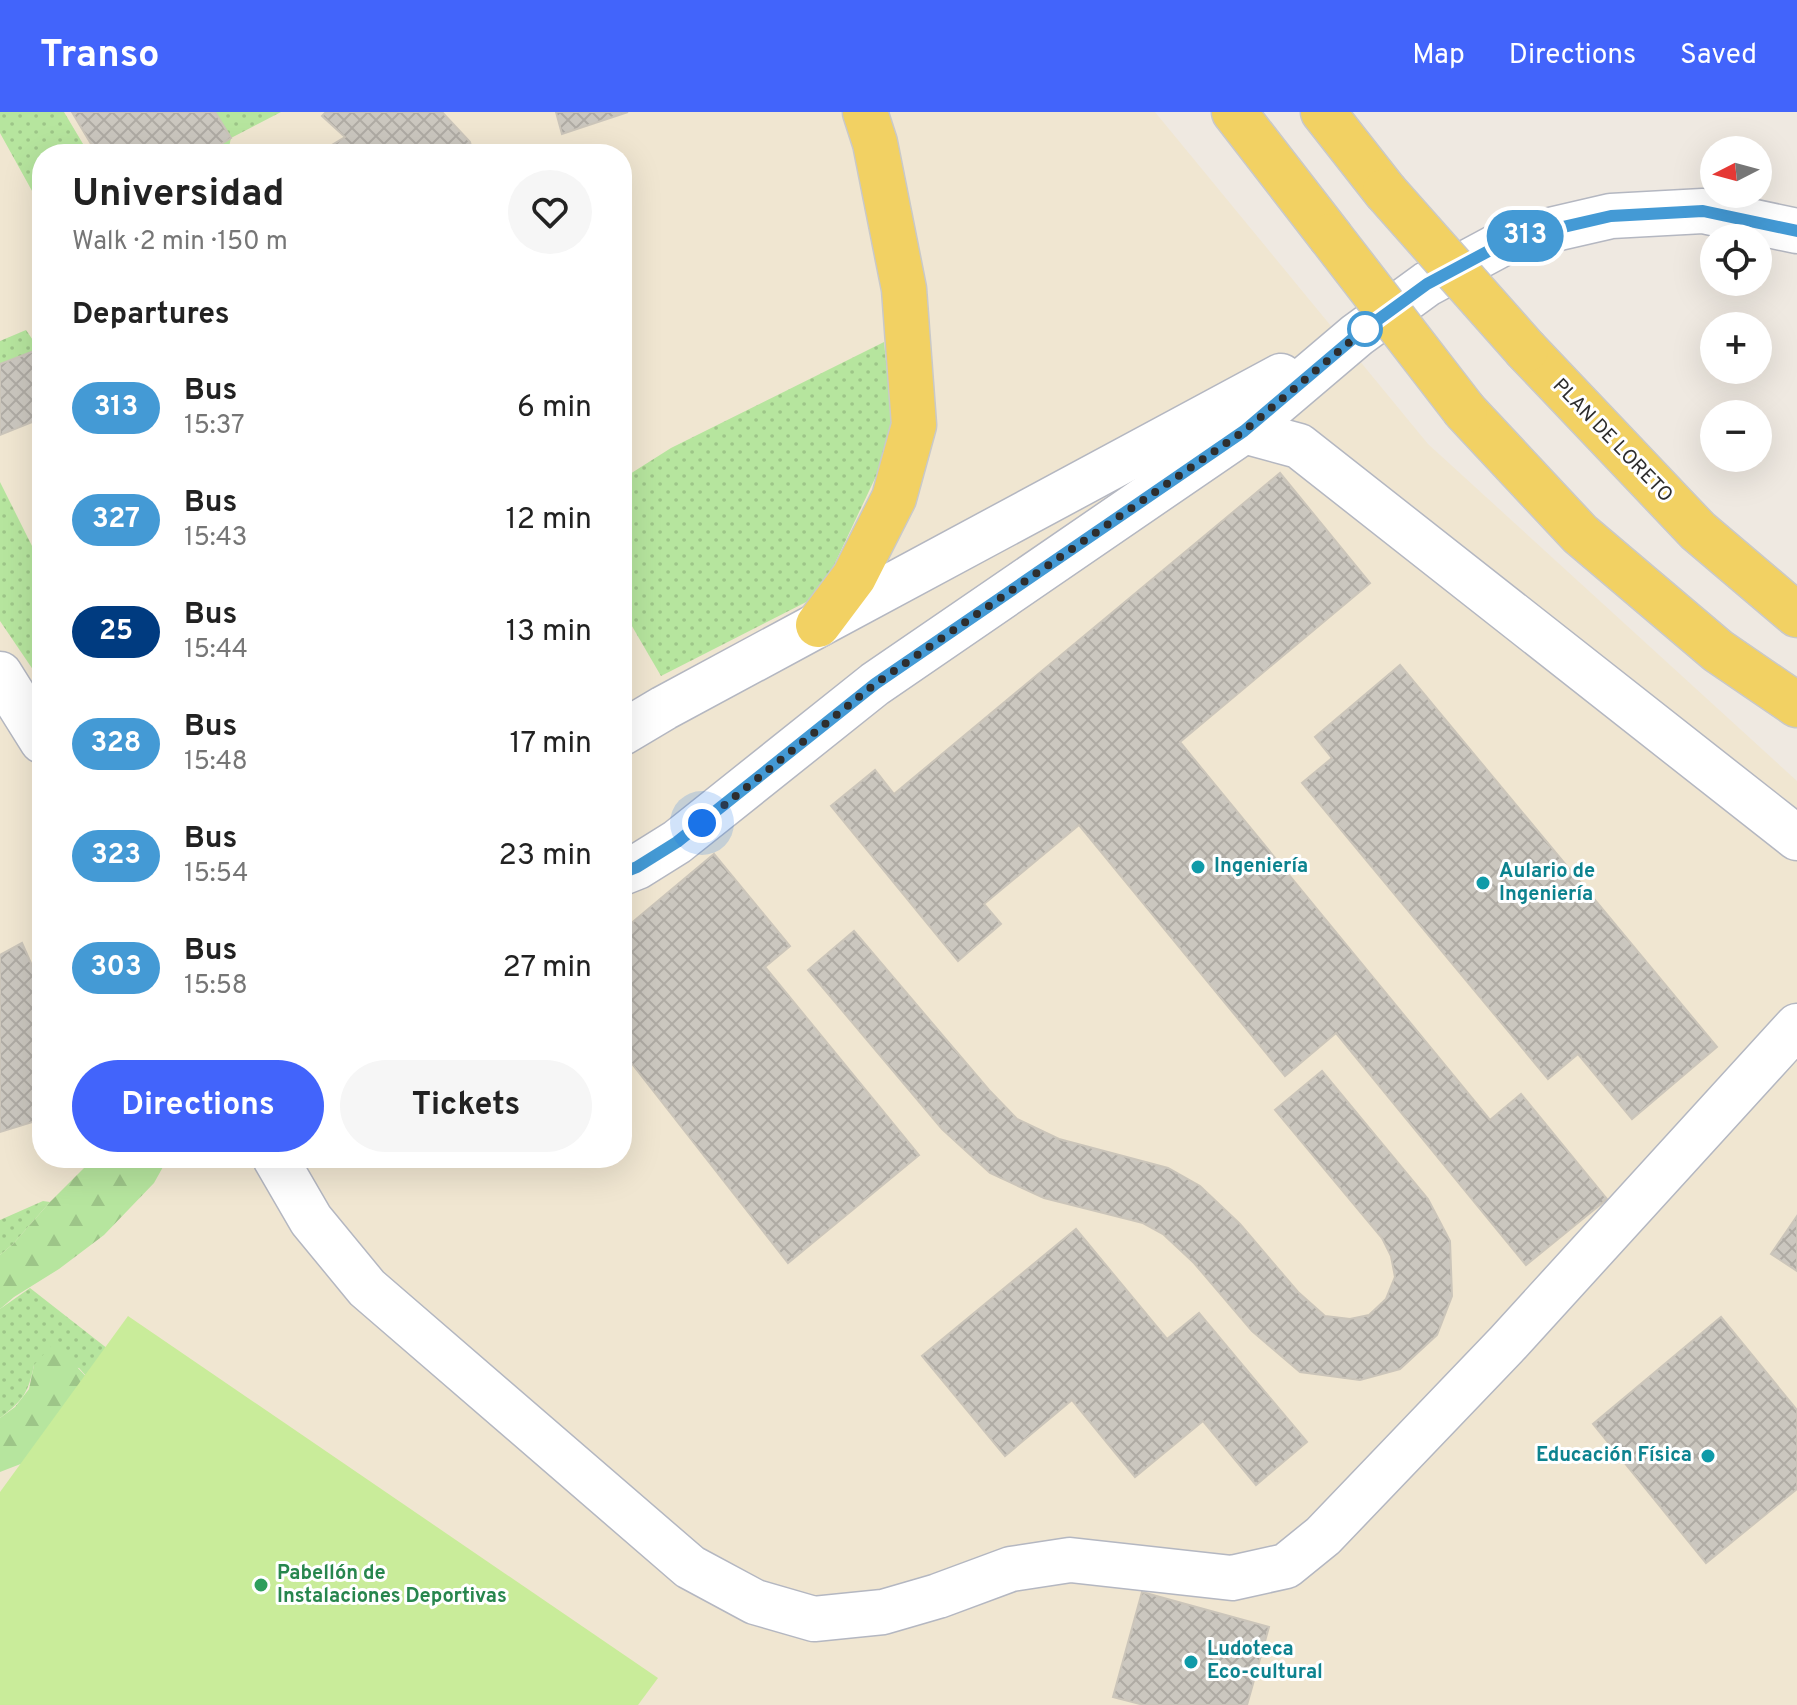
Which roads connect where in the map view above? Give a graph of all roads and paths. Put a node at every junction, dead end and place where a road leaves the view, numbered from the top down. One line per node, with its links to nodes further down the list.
1 (865, 112): 10 (main road)
2 (1234, 112): 12 (main road, bridge)
3 (1323, 112): 7 (main road, PLAN DE LORETO, bridge)
4 (1797, 231): 5 (street)
5 (1357, 335): 6 (street); 10 (street)
6 (1244, 431): 15 (street); 16 (street)
7 (1698, 531): 8 (main road); 9 (main road)
8 (1797, 588)
9 (1797, 615)
10 (818, 625): 14 (street)
11 (0, 674): 13 (street)
12 (1797, 705)
13 (32, 723)
14 (632, 727)
15 (1797, 838)
16 (632, 869)
17 (1797, 1026): 18 (street)
18 (281, 1168)

